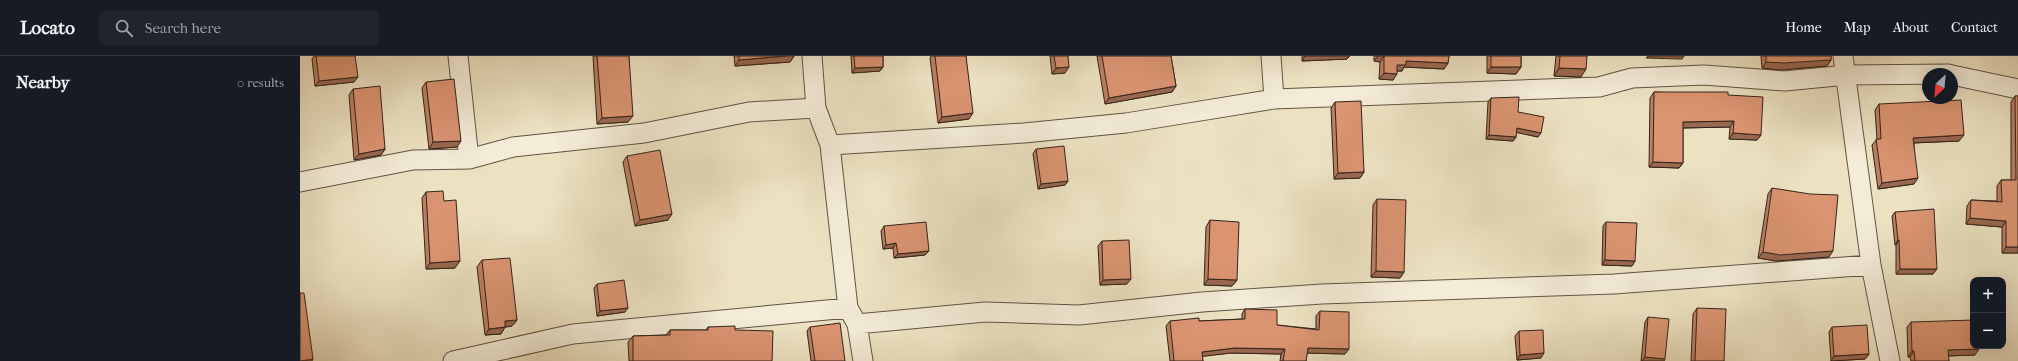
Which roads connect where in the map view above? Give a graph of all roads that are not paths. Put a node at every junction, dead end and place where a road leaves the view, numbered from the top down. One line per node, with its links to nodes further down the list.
1 (458, 56): 12 (street)
2 (812, 56): 10 (street)
3 (1271, 56): 9 (street)
4 (1843, 56): 6 (street)
5 (1922, 74): 6 (street)
6 (1847, 75): 9 (street); 14 (street)
7 (1958, 76): 8 (street)
8 (2018, 89)
9 (1274, 99): 11 (street)
10 (816, 108): 11 (street); 12 (street)
11 (830, 145): 15 (street)
12 (469, 159): 13 (street)
13 (300, 182)
14 (1871, 265): 15 (street); 18 (street)
15 (852, 316): 16 (street); 17 (street)
16 (453, 361)
17 (864, 361)
18 (1890, 361)

